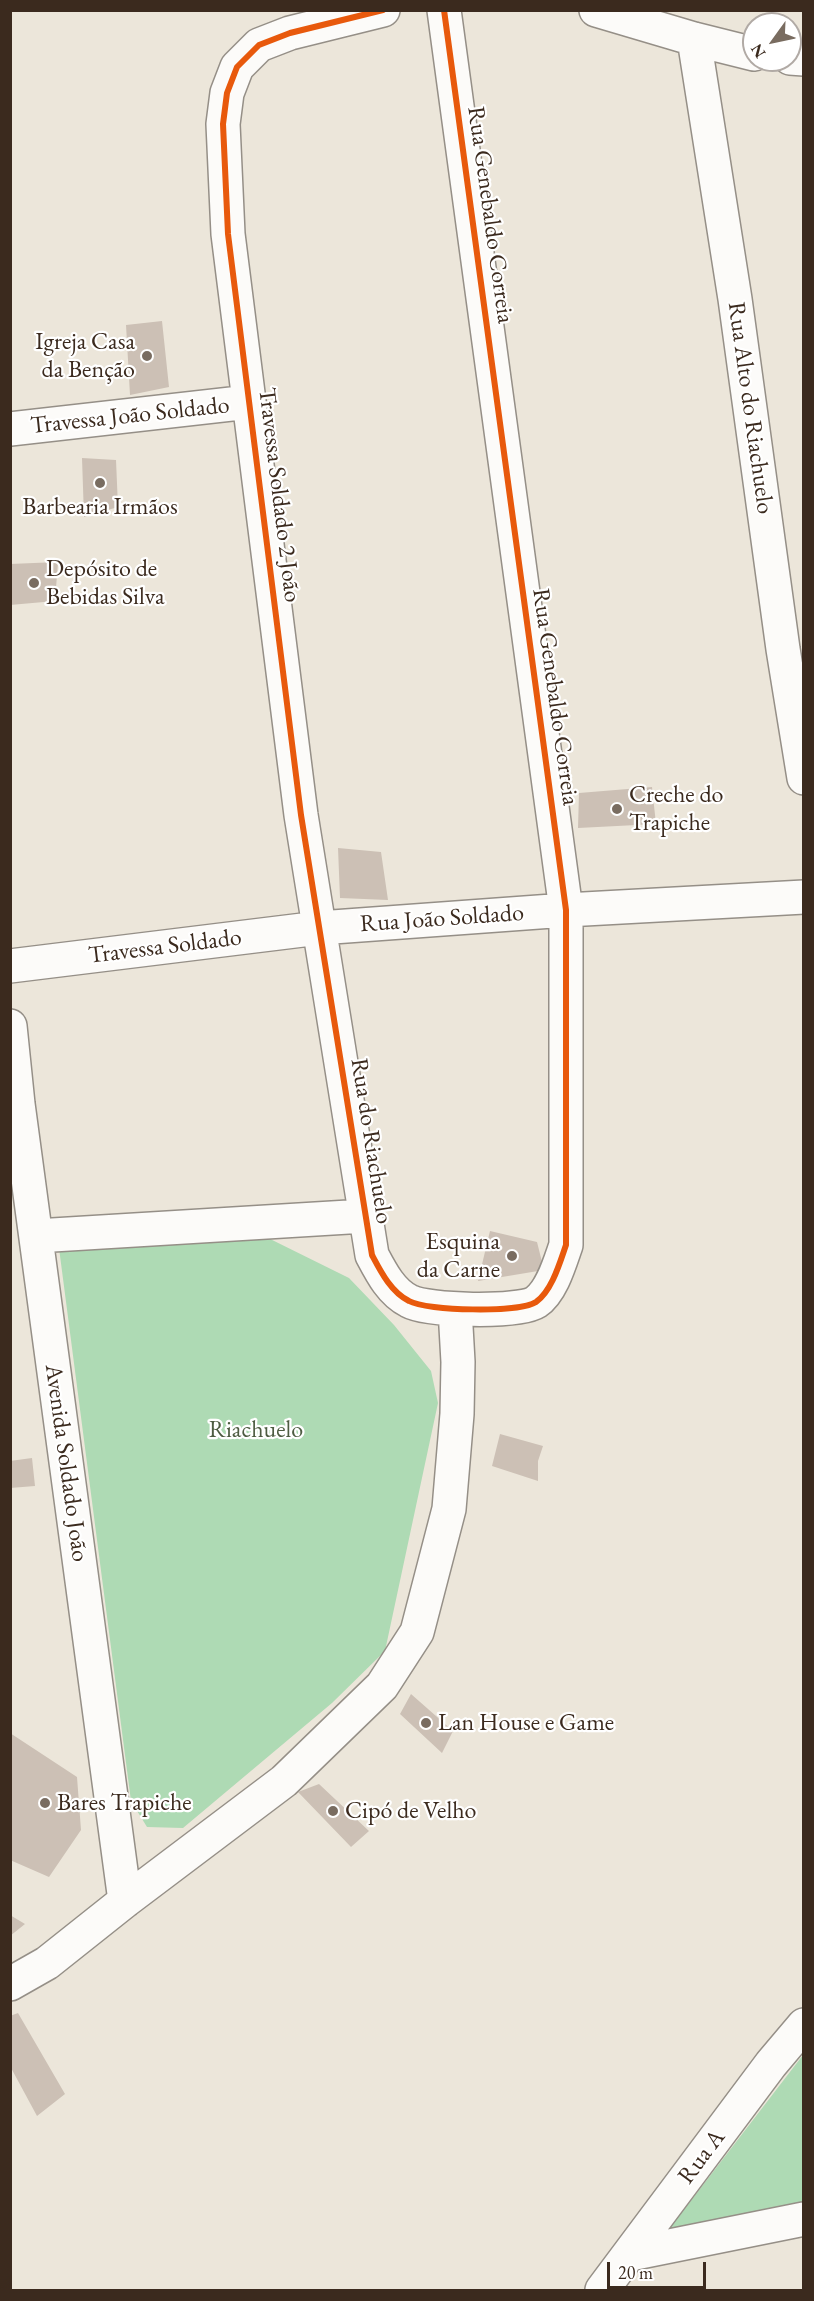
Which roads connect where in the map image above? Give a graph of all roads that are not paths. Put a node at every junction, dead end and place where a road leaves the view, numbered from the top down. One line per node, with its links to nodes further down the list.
1 (383, 10): 6 (street, Travessa Soldado 2 João)
2 (444, 10): 10 (street, Rua Genebaldo Correia)
3 (596, 10): 4 (street)
4 (694, 39): 5 (street); 8 (street, Rua Alto do Riachuelo)
5 (742, 51)
6 (249, 402): 7 (street, Travessa João Soldado); 11 (street, Travessa Soldado 2 João)
7 (10, 429)
8 (804, 778)
9 (804, 897): 10 (street, Rua João Soldado)
10 (566, 910): 11 (street, Rua João Soldado); 16 (street, Rua Genebaldo Correia)
11 (319, 928): 12 (street, Travessa Soldado); 14 (street, Rua do Riachuelo)
12 (10, 966)
13 (10, 1026): 15 (street, Avenida Soldado João)
14 (365, 1216): 15 (street); 16 (street, Rua do Riachuelo)
15 (36, 1236): 17 (street, Avenida Soldado João)
16 (455, 1309): 17 (street)
17 (125, 1900): 18 (street)
18 (10, 1984)
19 (804, 2025): 21 (street, Rua A)
20 (804, 2219): 21 (street)
21 (630, 2254): 22 (street, Rua A)
22 (602, 2290)

